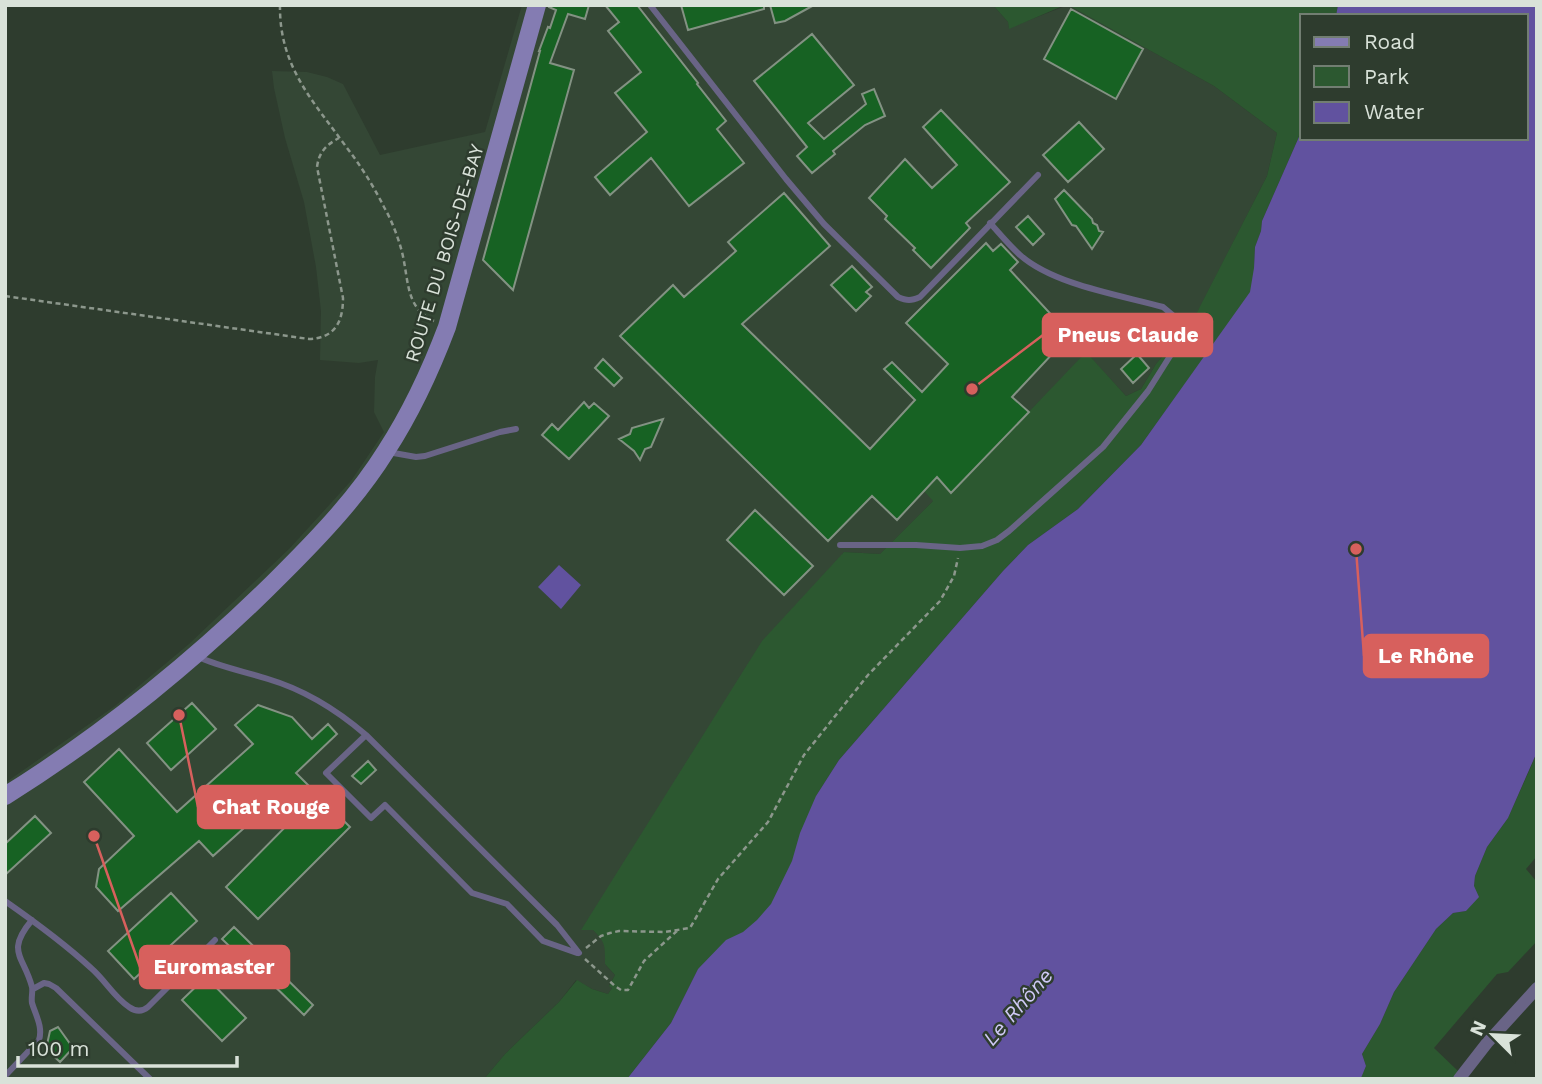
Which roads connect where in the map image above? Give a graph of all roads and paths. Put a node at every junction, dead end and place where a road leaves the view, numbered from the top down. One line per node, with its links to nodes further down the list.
1 (280, 5): 4 (path)
2 (537, 5): 8 (main road, ROUTE DU BOIS-DE-BAY)
3 (650, 5): 6 (lane)
4 (339, 138): 7 (path); 8 (path)
5 (1038, 175): 6 (lane)
6 (990, 223): 12 (lane)
7 (5, 296)
8 (447, 327): 10 (main road, ROUTE DU BOIS-DE-BAY)
9 (516, 429): 10 (lane)
10 (386, 452): 13 (main road, ROUTE DU BOIS-DE-BAY)
11 (840, 545): 12 (lane)
12 (960, 548): 18 (path)
13 (194, 655): 14 (lane); 15 (main road, ROUTE DU BOIS-DE-BAY)
14 (366, 735): 20 (lane); 20 (lane)
15 (5, 796)
16 (5, 901): 17 (lane)
17 (32, 920): 19 (lane); 22 (lane)
18 (678, 930): 20 (path); 20 (path)
19 (215, 940)
20 (579, 953)
21 (1537, 988): 25 (street)
22 (33, 989): 23 (lane); 24 (lane)
23 (5, 1076)
24 (150, 1079)
25 (1459, 1079)

